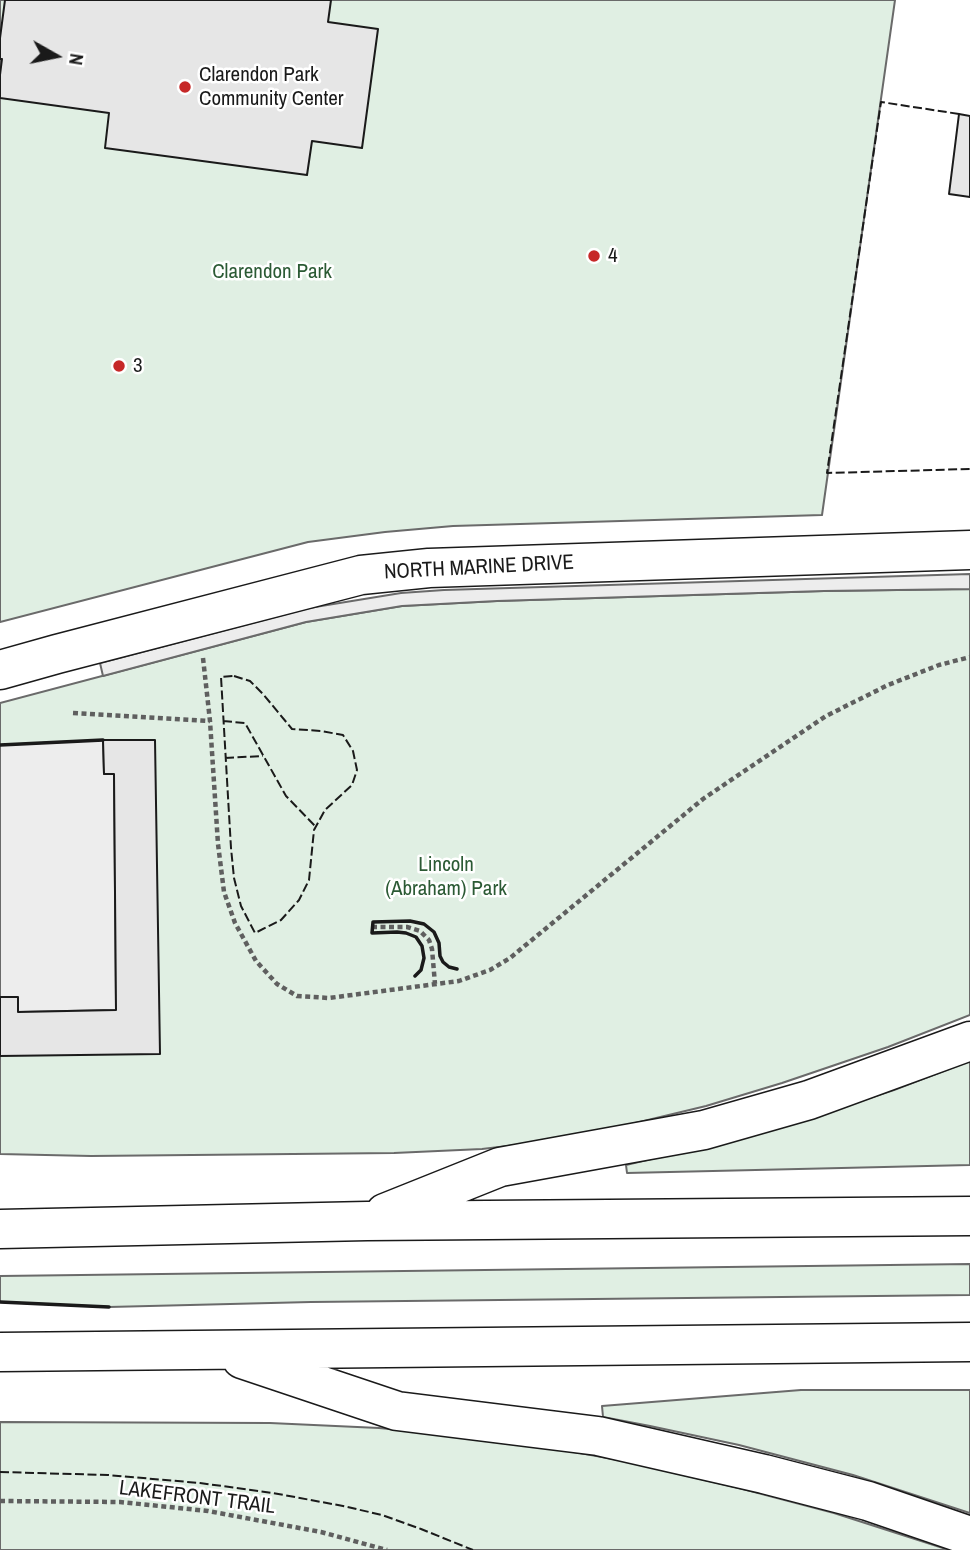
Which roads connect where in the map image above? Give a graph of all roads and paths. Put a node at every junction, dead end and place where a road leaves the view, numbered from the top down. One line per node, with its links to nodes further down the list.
1 (970, 550): 4 (main road, NORTH MARINE DRIVE)
2 (202, 650): 6 (path)
3 (970, 657): 8 (path)
4 (0, 670)
5 (73, 713): 6 (path)
6 (210, 721): 8 (path)
7 (372, 927): 8 (path)
8 (435, 984)
9 (970, 1041): 11 (main road)
10 (970, 1216): 11 (main road)
11 (367, 1221): 12 (main road)
12 (9, 1225)
13 (970, 1342): 14 (main road)
14 (213, 1349): 15 (main road); 17 (main road)
15 (0, 1352)
16 (0, 1501): 18 (path, LAKEFRONT TRAIL)
17 (970, 1536)
18 (387, 1550)

